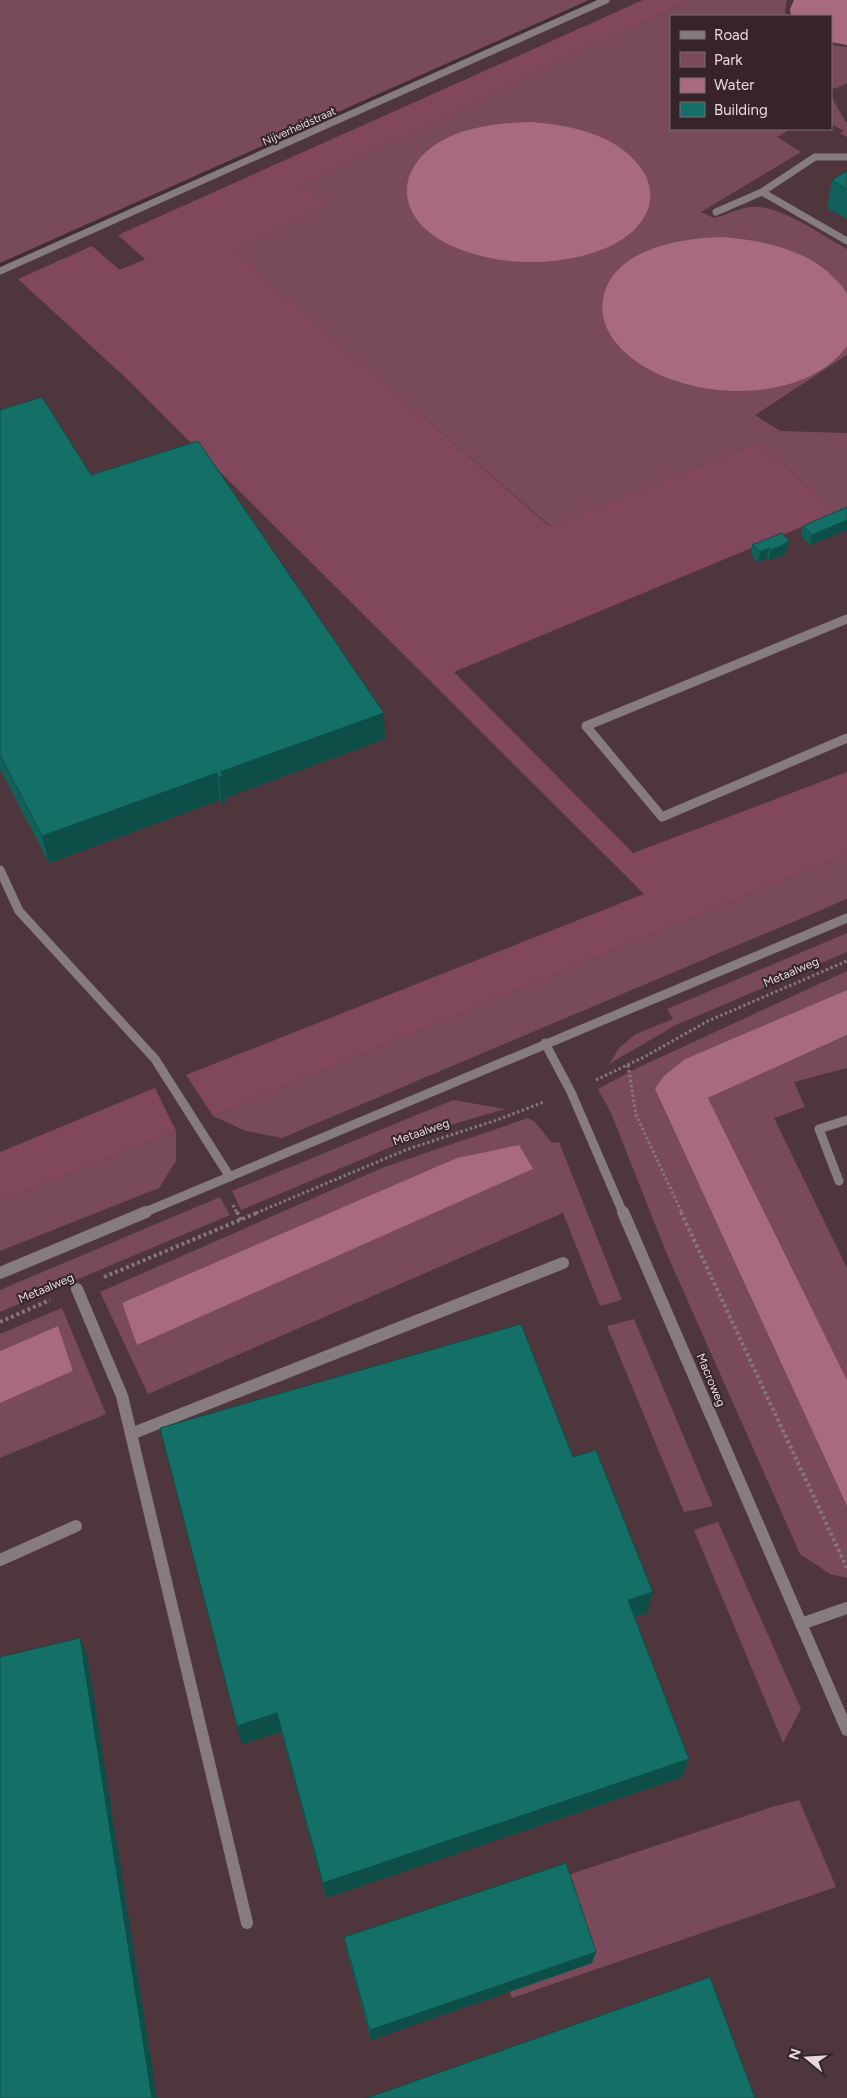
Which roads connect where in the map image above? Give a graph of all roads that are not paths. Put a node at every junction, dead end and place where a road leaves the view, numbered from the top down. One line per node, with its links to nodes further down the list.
1 (606, 0): 6 (street, Nijverheidstraat)
2 (847, 157): 3 (street)
3 (762, 192): 4 (street); 5 (street)
4 (716, 212)
5 (847, 241)
6 (0, 271)
7 (847, 619): 8 (street)
8 (847, 738)
9 (0, 870): 13 (street)
10 (847, 918): 11 (street)
11 (545, 1044): 13 (street); 22 (street, Macroweg)
12 (847, 1120): 14 (street)
13 (230, 1177): 16 (street)
14 (839, 1181)
15 (564, 1263): 18 (street)
16 (0, 1273)
17 (77, 1289): 18 (street)
18 (131, 1434): 24 (street)
19 (76, 1526): 20 (street)
20 (0, 1560)
21 (847, 1608): 22 (street)
22 (801, 1624): 23 (street, Macroweg)
23 (847, 1730)
24 (247, 1924)

